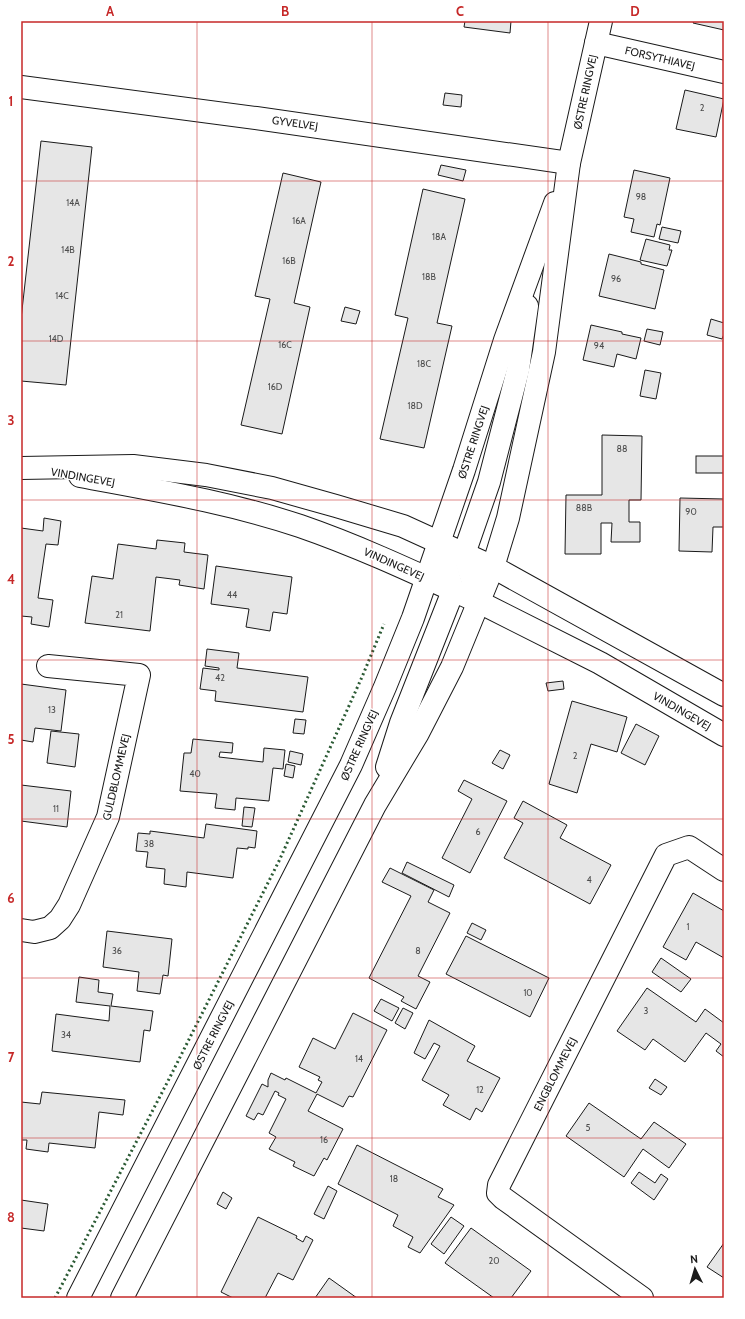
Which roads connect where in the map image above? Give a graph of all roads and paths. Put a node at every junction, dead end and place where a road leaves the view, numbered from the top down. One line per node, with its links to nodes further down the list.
1 (601, 21): 2 (main road, ØSTRE RINGVEJ)
2 (596, 43): 3 (main road, FORSYTHIAVEJ); 5 (main road, ØSTRE RINGVEJ)
3 (724, 72)
4 (21, 88): 5 (main road, GYVELVEJ)
5 (569, 163): 6 (main road, ØSTRE RINGVEJ); 10 (main road, ØSTRE RINGVEJ)
6 (534, 259): 8 (main road, ØSTRE RINGVEJ); 9 (main road)
7 (28, 468): 8 (main road, VINDINGEVEJ); 11 (main road, VINDINGEVEJ)
8 (439, 543): 9 (main road, VINDINGEVEJ); 11 (main road, ØSTRE RINGVEJ); 12 (main road)
9 (464, 554): 10 (main road, VINDINGEVEJ); 13 (main road)
10 (493, 567): 13 (main road, ØSTRE RINGVEJ); 15 (main road, VINDINGEVEJ)
11 (427, 578): 12 (main road, VINDINGEVEJ); 20 (main road, ØSTRE RINGVEJ)
12 (453, 591): 13 (main road, VINDINGEVEJ); 17 (main road)
13 (479, 602): 16 (main road, VINDINGEVEJ); 17 (main road, ØSTRE RINGVEJ)
14 (48, 666): 19 (main road, GULDBLOMMEVEJ)
15 (724, 695)
16 (724, 735)
17 (375, 805): 21 (main road, ØSTRE RINGVEJ)
18 (724, 870): 22 (main road, ENGBLOMMEVEJ)
19 (21, 930)
20 (78, 1298)
21 (122, 1298)
22 (642, 1298)

